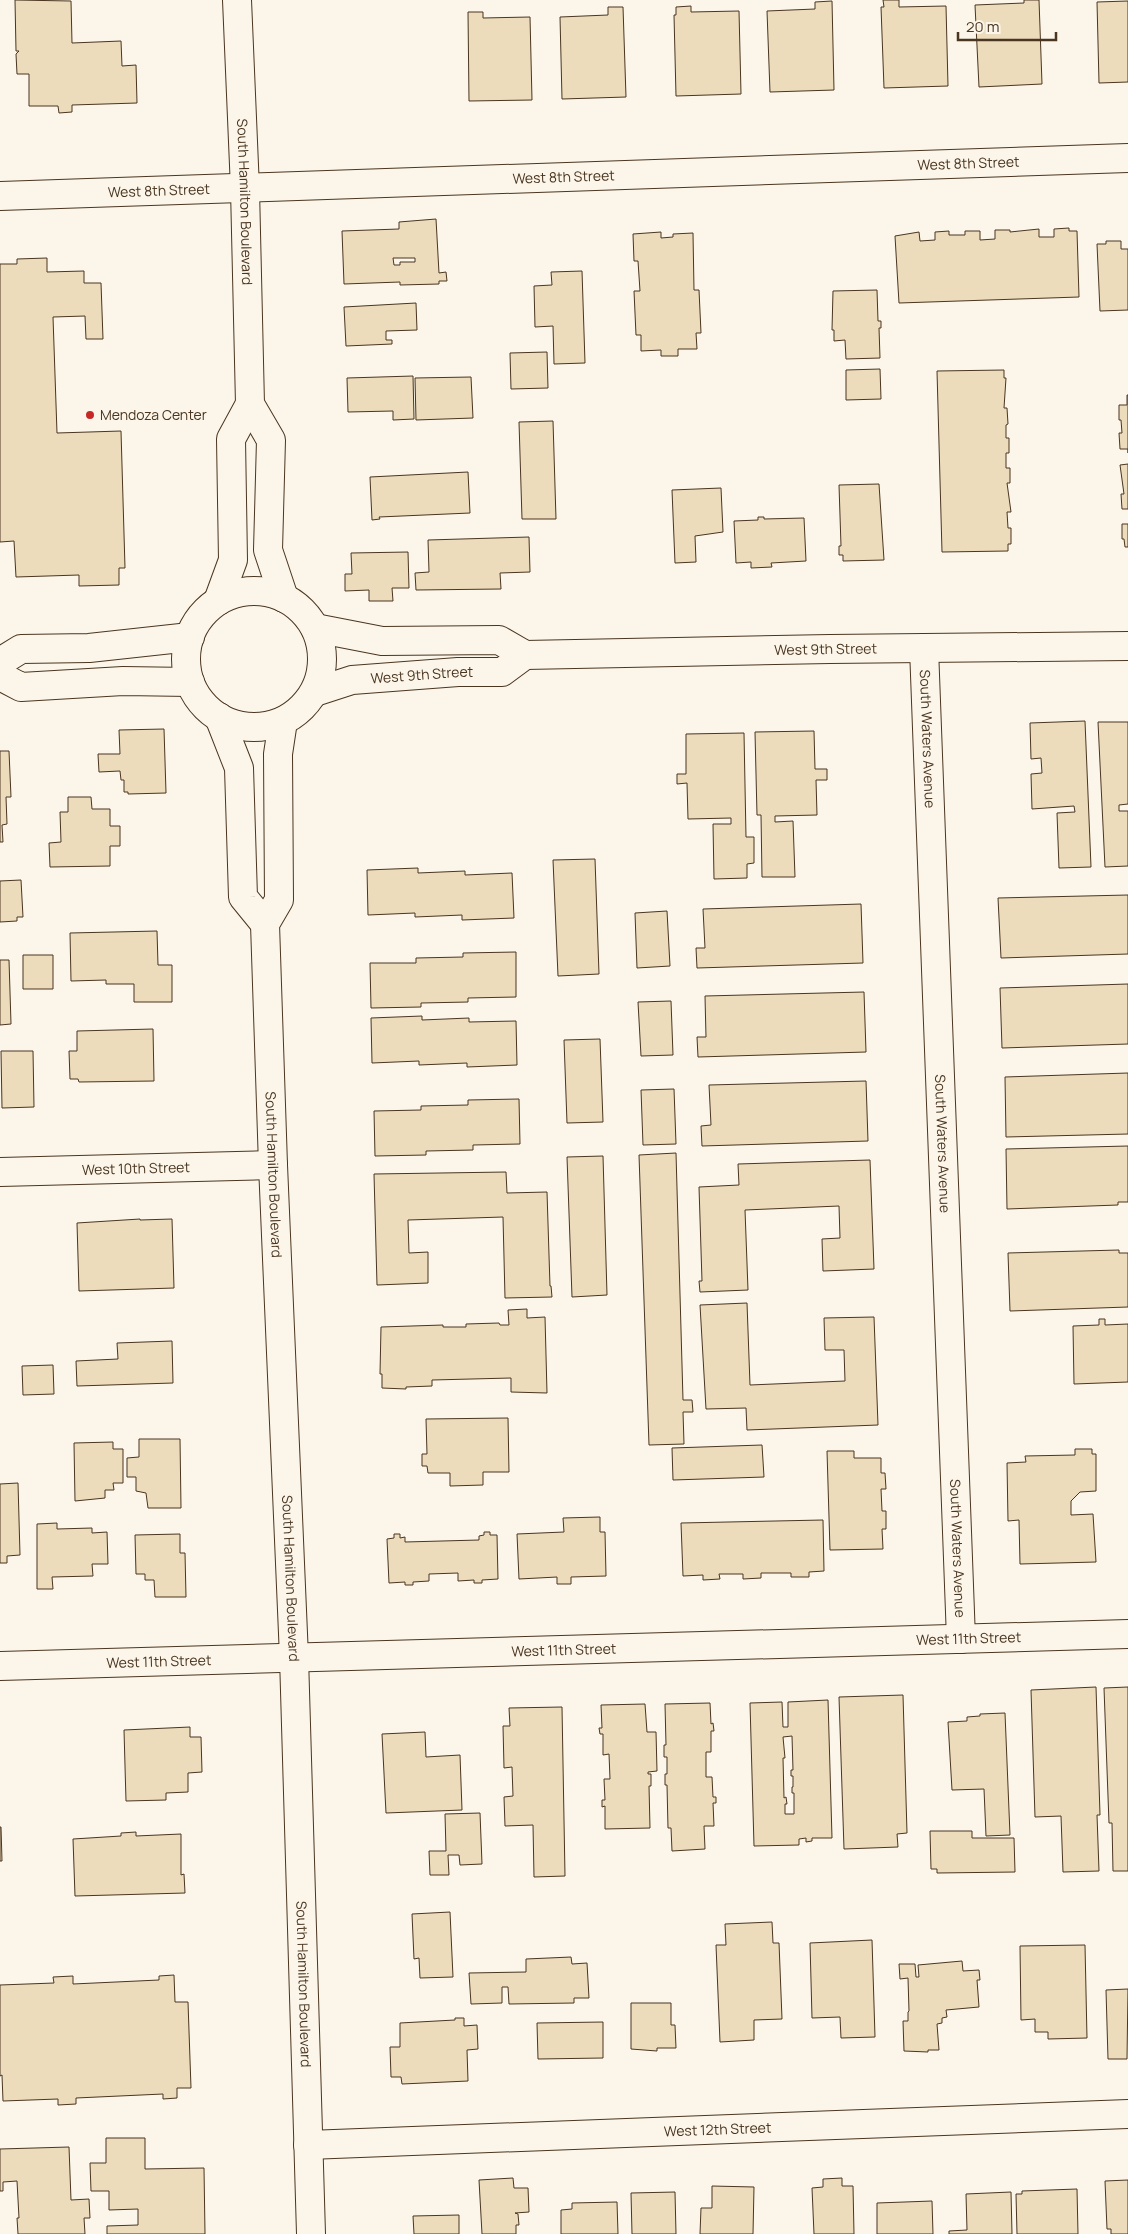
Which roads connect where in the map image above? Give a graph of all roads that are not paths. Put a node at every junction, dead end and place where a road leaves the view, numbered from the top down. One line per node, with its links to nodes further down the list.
1 (237, 0): 3 (street, South Hamilton Boulevard)
2 (1128, 158): 3 (street, West 8th Street)
3 (245, 189): 4 (street, West 8th Street); 5 (street, South Hamilton Boulevard)
4 (0, 196)
5 (250, 404): 6 (street, South Hamilton Boulevard); 7 (street, South Hamilton Boulevard)
6 (284, 598): 7 (street); 8 (street)
7 (218, 601): 9 (street)
8 (316, 628): 12 (street); 16 (street)
9 (190, 636): 13 (street); 15 (street)
10 (1128, 646): 11 (street, West 9th Street)
11 (924, 648): 12 (street, West 9th Street); 23 (street, South Waters Avenue)
12 (524, 655): 16 (street, West 9th Street)
13 (0, 662)
14 (0, 676): 15 (street)
15 (190, 682): 17 (street)
16 (314, 692): 18 (street)
17 (219, 717): 18 (street); 19 (street)
18 (283, 721): 19 (street)
19 (265, 924): 20 (street, South Hamilton Boulevard)
20 (273, 1165): 21 (street, West 10th Street); 24 (street, South Hamilton Boulevard)
21 (0, 1172)
22 (1128, 1634): 23 (street, West 11th Street)
23 (961, 1639): 24 (street, West 11th Street)
24 (294, 1657): 25 (street, West 11th Street); 27 (street, South Hamilton Boulevard)
25 (0, 1666)
26 (1128, 2114): 27 (street, West 12th Street)
27 (308, 2145): 28 (street, South Hamilton Boulevard)
28 (311, 2234)

